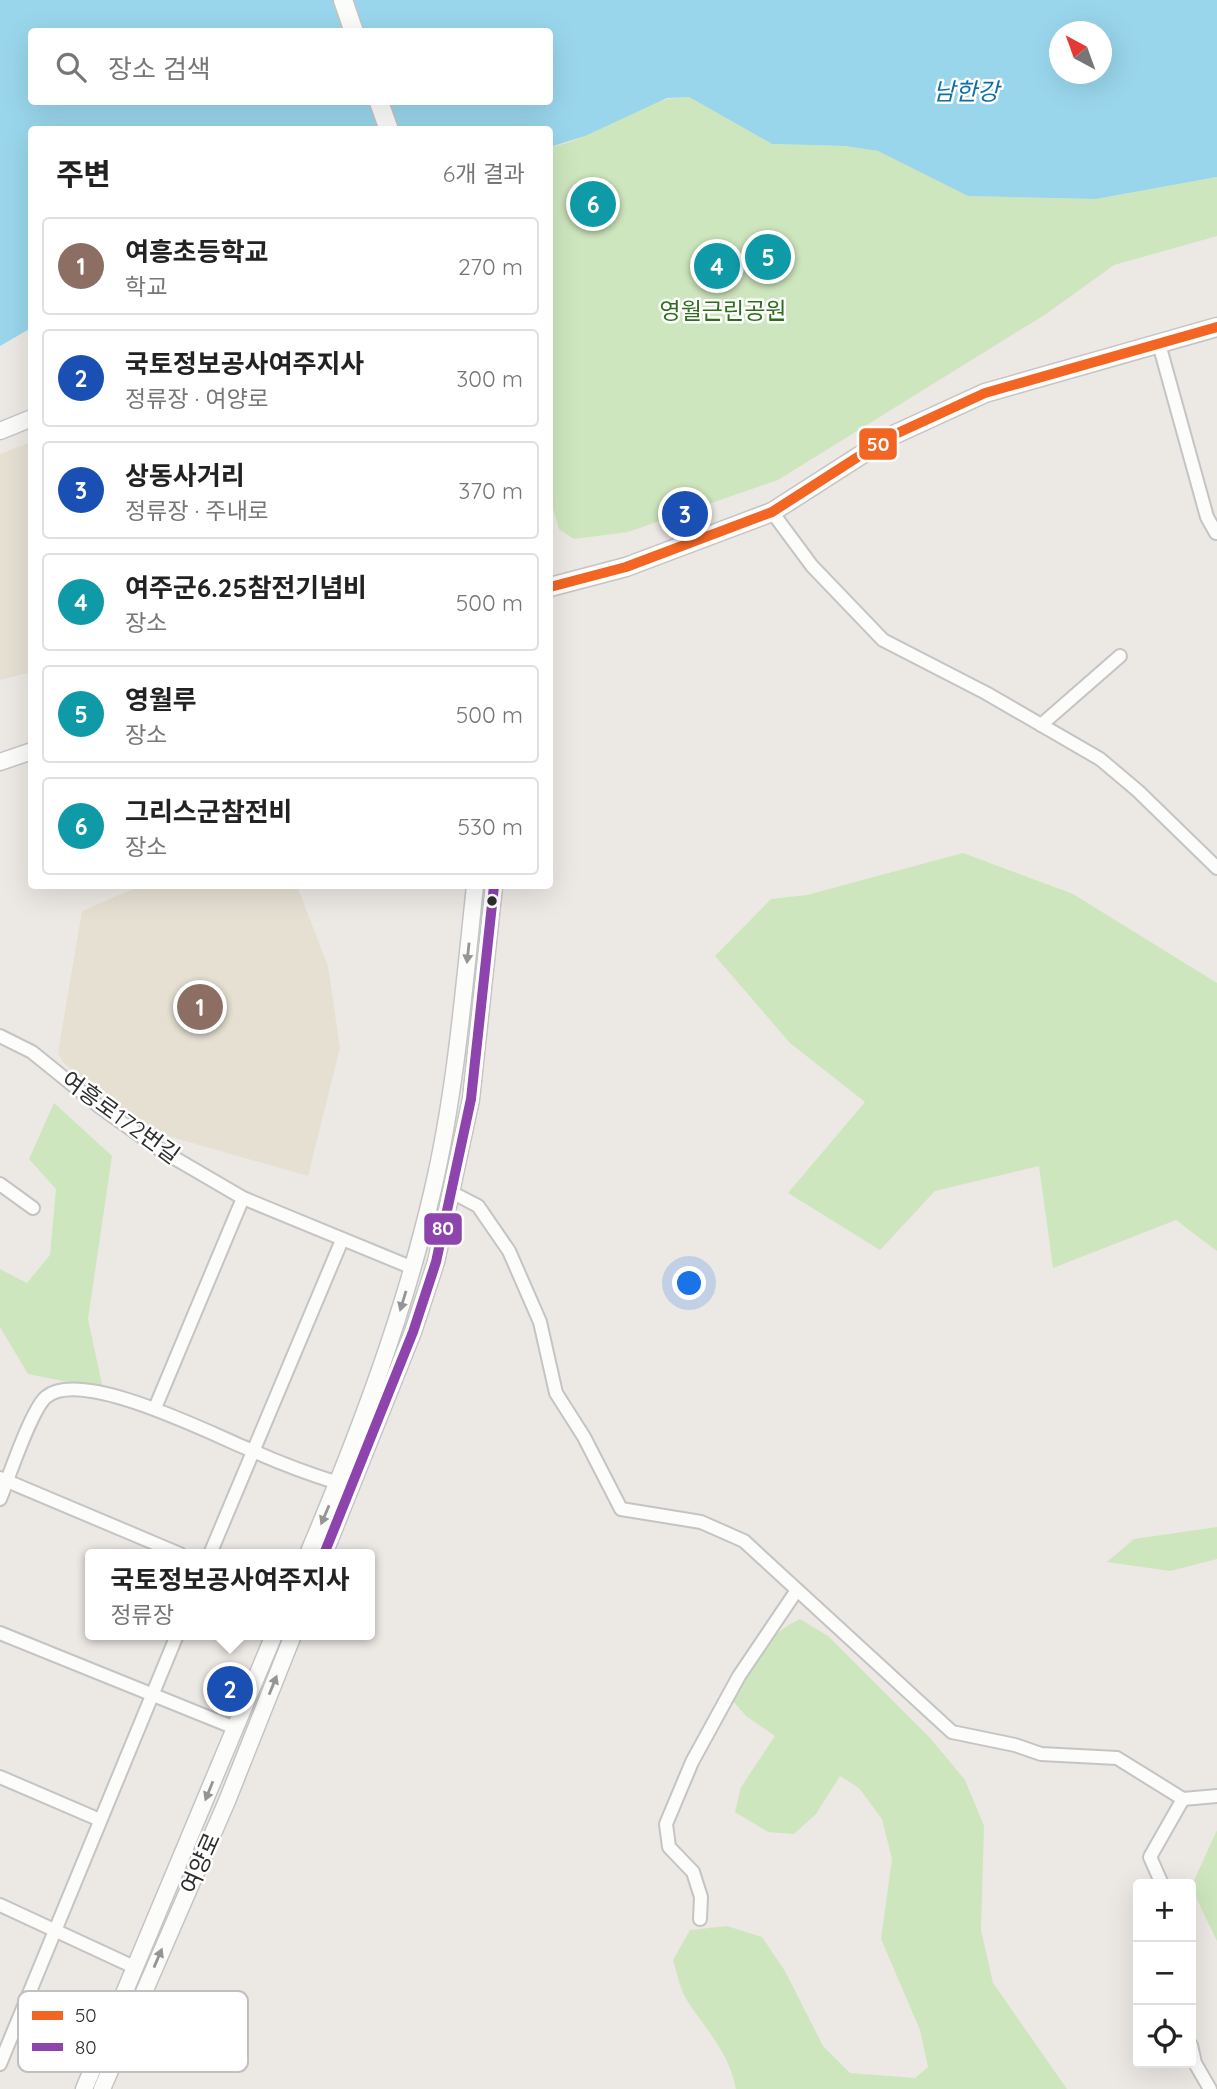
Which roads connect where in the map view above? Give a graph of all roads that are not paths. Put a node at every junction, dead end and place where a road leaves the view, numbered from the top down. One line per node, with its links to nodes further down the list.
1 (343, 0): 2 (main road)
2 (353, 28)
3 (380, 105): 4 (main road)
4 (388, 126)
5 (1217, 327): 6 (main road)
6 (1159, 344): 9 (main road); 10 (street)
7 (28, 420): 8 (street)
8 (0, 431)
9 (772, 512): 11 (main road); 13 (street)
10 (1216, 533)
11 (553, 586)
12 (1119, 656): 13 (street)
13 (1041, 725): 16 (street)
14 (28, 752): 15 (street)
15 (0, 762)
16 (1217, 868)
17 (475, 889): 21 (street, one-way to 21)
18 (494, 889): 22 (street)
19 (0, 1035): 23 (street, 여흥로172번길)
20 (0, 1184): 24 (street)
21 (433, 1188): 22 (street); 26 (street)
22 (452, 1192): 35 (street); 36 (street)
23 (243, 1198): 25 (street, 여흥로172번길); 27 (street)
24 (33, 1208)
25 (342, 1240): 26 (street, 여흥로172번길); 28 (street)
26 (413, 1268): 30 (street, one-way to 30)
27 (155, 1408): 28 (street); 29 (street)
28 (253, 1451): 30 (street); 33 (street)
29 (4, 1479): 31 (street); 32 (street)
30 (338, 1483): 34 (street, one-way to 34)
31 (0, 1499)
32 (168, 1549)
33 (212, 1549)
34 (310, 1549)
35 (326, 1549)
36 (797, 1590): 46 (street); 50 (street)
37 (0, 1633): 41 (street)
38 (175, 1640): 41 (street)
39 (272, 1640): 42 (street, 여양로)
40 (291, 1640): 43 (street, 여양로, one-way to 40)
41 (152, 1695): 42 (street); 47 (street)
42 (235, 1728): 43 (street); 52 (street, 여양로, one-way to 52)
43 (253, 1735): 55 (street, 여양로, one-way to 43)
44 (0, 1777): 47 (street)
45 (1217, 1796): 46 (street)
46 (1183, 1799): 48 (street)
47 (100, 1820): 51 (street)
48 (1160, 1879)
49 (0, 1905): 51 (street)
50 (700, 1919)
51 (53, 1931): 52 (street); 53 (street)
52 (134, 1967): 54 (street, 여양로)
53 (29, 1991)
54 (124, 1991)
55 (144, 1991)
56 (18, 2019): 57 (street)
57 (0, 2064)
58 (1196, 2065): 63 (street)
59 (91, 2072): 61 (street, 여양로)
60 (109, 2072): 62 (street, 여양로, one-way to 60)
61 (84, 2089)
62 (102, 2089)
63 (1210, 2089)

